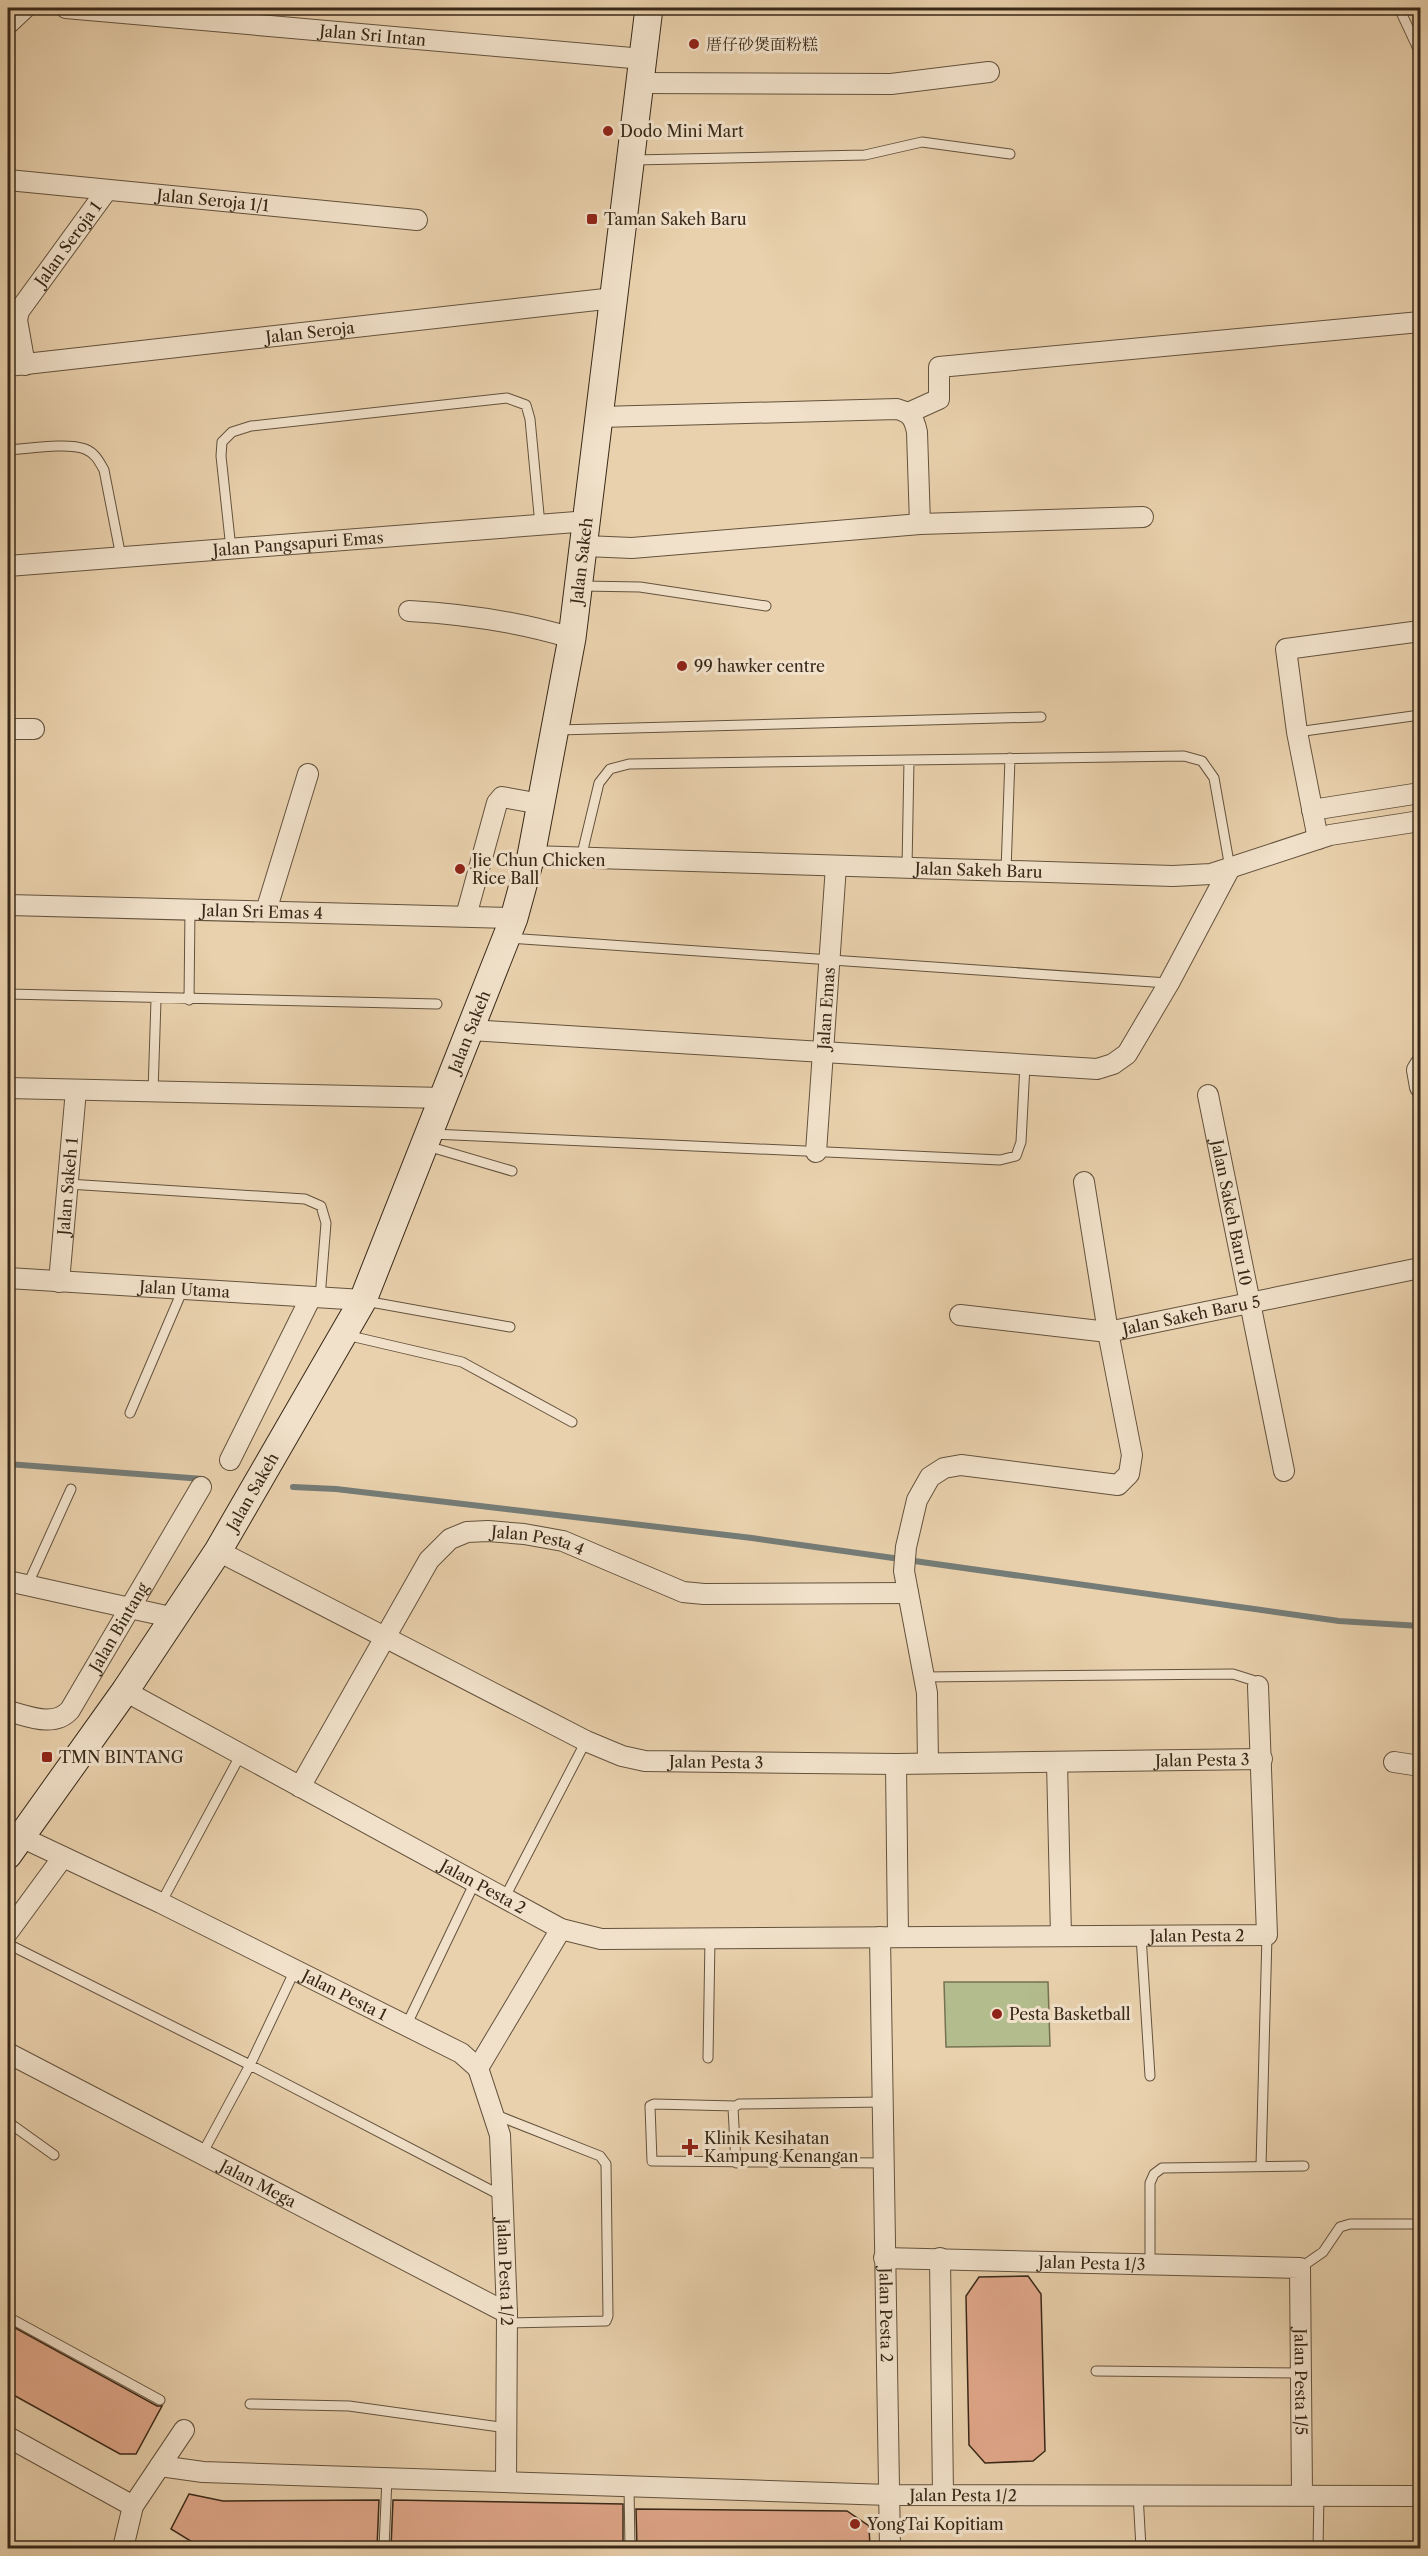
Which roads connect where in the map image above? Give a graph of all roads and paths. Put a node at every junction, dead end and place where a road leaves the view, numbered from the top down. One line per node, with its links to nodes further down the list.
1 (25, 8): 5 (street)
2 (66, 8): 7 (street, Jalan Sri Intan)
3 (649, 8): 7 (street, Jalan Sakeh)
4 (1399, 8): 6 (lane)
5 (8, 24)
6 (1420, 53)
7 (641, 71): 8 (street, Jalan Sri Intan); 10 (street, Jalan Sakeh)
8 (989, 72)
9 (1011, 154): 10 (lane)
10 (631, 160): 14 (street, Jalan Sakeh)
11 (8, 180): 12 (street, Jalan Seroja 1/1)
12 (107, 190): 13 (street, Jalan Seroja 1/1); 16 (street, Jalan Seroja 1)
13 (417, 220)
14 (614, 298): 16 (street, Jalan Seroja); 18 (street, Jalan Sakeh)
15 (1420, 322): 17 (street)
16 (16, 366)
17 (908, 412): 18 (street); 21 (street)
18 (600, 417): 23 (street, Jalan Sakeh)
19 (8, 450): 25 (lane)
20 (1143, 517): 21 (street, Jalan Pangsapuri Emas)
21 (920, 524): 23 (street, Jalan Pangsapuri Emas)
22 (540, 525): 23 (street, Jalan Pangsapuri Emas); 24 (street, Jalan Pangsapuri Emas); 24 (lane)
23 (587, 534): 27 (street, Jalan Sakeh)
24 (231, 549): 25 (street, Jalan Pangsapuri Emas)
25 (121, 558): 26 (street, Jalan Pangsapuri Emas)
26 (8, 566)
27 (579, 586): 28 (lane); 31 (street, Jalan Sakeh)
28 (766, 606)
29 (409, 611): 31 (street)
30 (1420, 631): 37 (street)
31 (572, 638): 36 (street, Jalan Sakeh)
32 (1420, 715): 37 (lane)
33 (1041, 717): 36 (lane)
34 (8, 729): 35 (street)
35 (34, 729)
36 (555, 730): 42 (street, Jalan Sakeh)
37 (1297, 732): 43 (street)
38 (1010, 758): 39 (lane); 49 (lane); 51 (lane)
39 (909, 760): 47 (lane); 50 (lane)
40 (308, 774): 54 (street)
41 (1420, 794): 43 (street)
42 (541, 804): 46 (street, Jalan Sakeh); 55 (street)
43 (1312, 810): 45 (street)
44 (1420, 821): 45 (street, Jalan Sakeh Baru)
45 (1318, 839): 49 (street, Jalan Sakeh Baru)
46 (531, 856): 47 (street, Jalan Sakeh Baru); 56 (street, Jalan Sakeh)
47 (581, 858): 48 (street, Jalan Sakeh Baru)
48 (836, 866): 50 (street, Jalan Sakeh Baru); 57 (street, Jalan Emas)
49 (1230, 867): 51 (street, Jalan Sakeh Baru); 58 (street)
50 (907, 868): 51 (street, Jalan Sakeh Baru)
51 (1006, 871)
52 (8, 905): 53 (street, Jalan Sri Emas 4)
53 (190, 909): 54 (street, Jalan Sri Emas 4); 61 (lane)
54 (266, 911): 55 (street, Jalan Sri Emas 4)
55 (466, 916): 56 (street, Jalan Sri Emas 4)
56 (510, 928): 57 (lane); 63 (street, Jalan Sakeh)
57 (830, 960): 58 (lane); 64 (street, Jalan Emas)
58 (1169, 983): 65 (street)
59 (8, 994): 60 (lane)
60 (156, 1000): 61 (lane); 70 (lane)
61 (189, 1000): 62 (lane)
62 (437, 1004)
63 (470, 1030): 64 (street); 72 (street, Jalan Sakeh)
64 (822, 1052): 65 (street); 74 (street, Jalan Emas)
65 (1025, 1065): 74 (lane)
66 (1420, 1065): 67 (street)
67 (1420, 1086)
68 (8, 1088): 69 (street)
69 (76, 1090): 70 (street); 77 (street, Jalan Sakeh 1)
70 (153, 1092): 72 (street)
71 (1208, 1095): 84 (street, Jalan Sakeh Baru 10)
72 (444, 1098): 73 (street, Jalan Sakeh)
73 (427, 1140): 74 (lane); 75 (lane); 83 (street, Jalan Sakeh)
74 (816, 1152)
75 (512, 1171)
76 (1084, 1182): 87 (street)
77 (68, 1184): 80 (street, Jalan Sakeh 1); 82 (lane)
78 (1420, 1268): 84 (street, Jalan Sakeh Baru 5)
79 (8, 1278): 80 (street, Jalan Utama)
80 (59, 1282): 81 (street, Jalan Utama)
81 (183, 1289): 82 (street, Jalan Utama); 89 (lane)
82 (315, 1298): 83 (street, Jalan Utama); 91 (street)
83 (363, 1300): 86 (lane); 88 (street, Jalan Sakeh)
84 (1250, 1303): 87 (street, Jalan Sakeh Baru 5); 92 (street, Jalan Sakeh Baru 10)
85 (960, 1315): 87 (street, Jalan Sakeh Baru 5)
86 (510, 1327)
87 (1108, 1332): 98 (street)
88 (344, 1335): 90 (lane); 95 (street, Jalan Sakeh)
89 (130, 1413)
90 (572, 1422)
91 (230, 1460)
92 (1284, 1471)
93 (201, 1487): 99 (street, Jalan Bintang)
94 (71, 1489): 97 (lane)
95 (218, 1551): 100 (street, Jalan Sakeh); 101 (street, Jalan Pesta 3)
96 (8, 1581): 97 (street)
97 (28, 1584): 99 (street)
98 (908, 1593): 101 (street, Jalan Pesta 4); 102 (street)
99 (130, 1608): 100 (street); 105 (street, Jalan Bintang)
100 (175, 1617): 104 (street, Jalan Sakeh)
101 (386, 1638): 106 (street, Jalan Pesta 3); 114 (street, Jalan Pesta 4)
102 (924, 1677): 103 (lane); 111 (street)
103 (1258, 1686): 108 (street, Jalan Pesta 2)
104 (125, 1691): 107 (street, Jalan Pesta 2); 115 (street, Jalan Sakeh)
105 (8, 1711)
106 (586, 1741): 112 (street, Jalan Pesta 3); 118 (lane)
107 (241, 1754): 114 (street, Jalan Pesta 2); 119 (lane)
108 (1262, 1759): 109 (street, Jalan Pesta 3); 122 (street, Jalan Pesta 2)
109 (1057, 1762): 111 (street, Jalan Pesta 3); 123 (street)
110 (1394, 1762): 113 (street)
111 (928, 1763): 112 (street, Jalan Pesta 3)
112 (896, 1764): 125 (street)
113 (1420, 1766)
114 (300, 1787): 117 (street, Jalan Pesta 2)
115 (14, 1846): 116 (street, Jalan Pesta 1)
116 (63, 1857): 119 (street, Jalan Pesta 1); 121 (street)
117 (475, 1882): 118 (street, Jalan Pesta 2); 129 (lane)
118 (504, 1899): 120 (street, Jalan Pesta 2)
119 (161, 1903): 128 (street, Jalan Pesta 1)
120 (561, 1929): 126 (street, Jalan Pesta 2); 133 (street)
121 (8, 1932)
122 (1267, 1935): 124 (street, Jalan Pesta 2); 143 (lane)
123 (1061, 1936): 124 (street, Jalan Pesta 2); 125 (street, Jalan Pesta 2)
124 (1141, 1936): 134 (lane)
125 (889, 1937): 126 (street, Jalan Pesta 2); 135 (street, Jalan Pesta 2)
126 (710, 1939): 131 (lane)
127 (8, 1944): 132 (lane)
128 (295, 1970): 129 (street, Jalan Pesta 1); 132 (lane)
129 (406, 2026): 133 (street, Jalan Pesta 1)
130 (8, 2053): 139 (street, Jalan Mega)
131 (708, 2058)
132 (250, 2065): 139 (lane); 145 (lane)
133 (478, 2068): 137 (street, Jalan Pesta 1/2)
134 (1150, 2076)
135 (883, 2102): 136 (lane); 142 (street, Jalan Pesta 2)
136 (735, 2106): 141 (lane); 141 (lane)
137 (491, 2113): 145 (street, Jalan Pesta 1/2); 152 (lane)
138 (8, 2122): 140 (lane)
139 (202, 2154): 152 (street, Jalan Mega)
140 (54, 2155)
141 (736, 2163): 142 (lane)
142 (883, 2163): 147 (street, Jalan Pesta 2)
143 (1261, 2166): 144 (lane); 149 (lane)
144 (1304, 2166)
145 (502, 2196): 152 (street, Jalan Pesta 1/2)
146 (1420, 2224): 150 (lane)
147 (884, 2258): 148 (street, Jalan Pesta 1/3); 166 (street, Jalan Pesta 2)
148 (940, 2258): 149 (street, Jalan Pesta 1/3); 167 (street)
149 (1150, 2264): 150 (street, Jalan Pesta 1/3)
150 (1300, 2268): 154 (street, Jalan Pesta 1/5)
151 (8, 2317): 155 (lane)
152 (507, 2318): 157 (street, Jalan Pesta 1/2)
153 (1096, 2371): 154 (lane)
154 (1301, 2373): 165 (street, Jalan Pesta 1/5)
155 (160, 2400)
156 (249, 2404): 157 (lane)
157 (507, 2428): 162 (street, Jalan Pesta 1/2)
158 (184, 2430): 160 (street)
159 (8, 2437): 169 (street)
160 (160, 2466): 161 (street, Jalan Pesta 1/2); 169 (street)
161 (387, 2478): 162 (street, Jalan Pesta 1/2); 171 (lane)
162 (506, 2482): 163 (street, Jalan Pesta 1/2)
163 (629, 2486): 166 (street, Jalan Pesta 1/2); 172 (lane)
164 (1138, 2494): 165 (street, Jalan Pesta 1/2); 167 (street, Jalan Pesta 1/2); 174 (lane)
165 (1311, 2494): 168 (street, Jalan Pesta 1/2); 175 (lane)
166 (889, 2495): 167 (street, Jalan Pesta 1/2); 173 (street, Jalan Pesta 2)
167 (943, 2495)
168 (1420, 2496)
169 (133, 2506): 170 (street)
170 (123, 2548)
171 (384, 2548)
172 (630, 2548)
173 (890, 2548)
174 (1141, 2548)
175 (1318, 2548)

